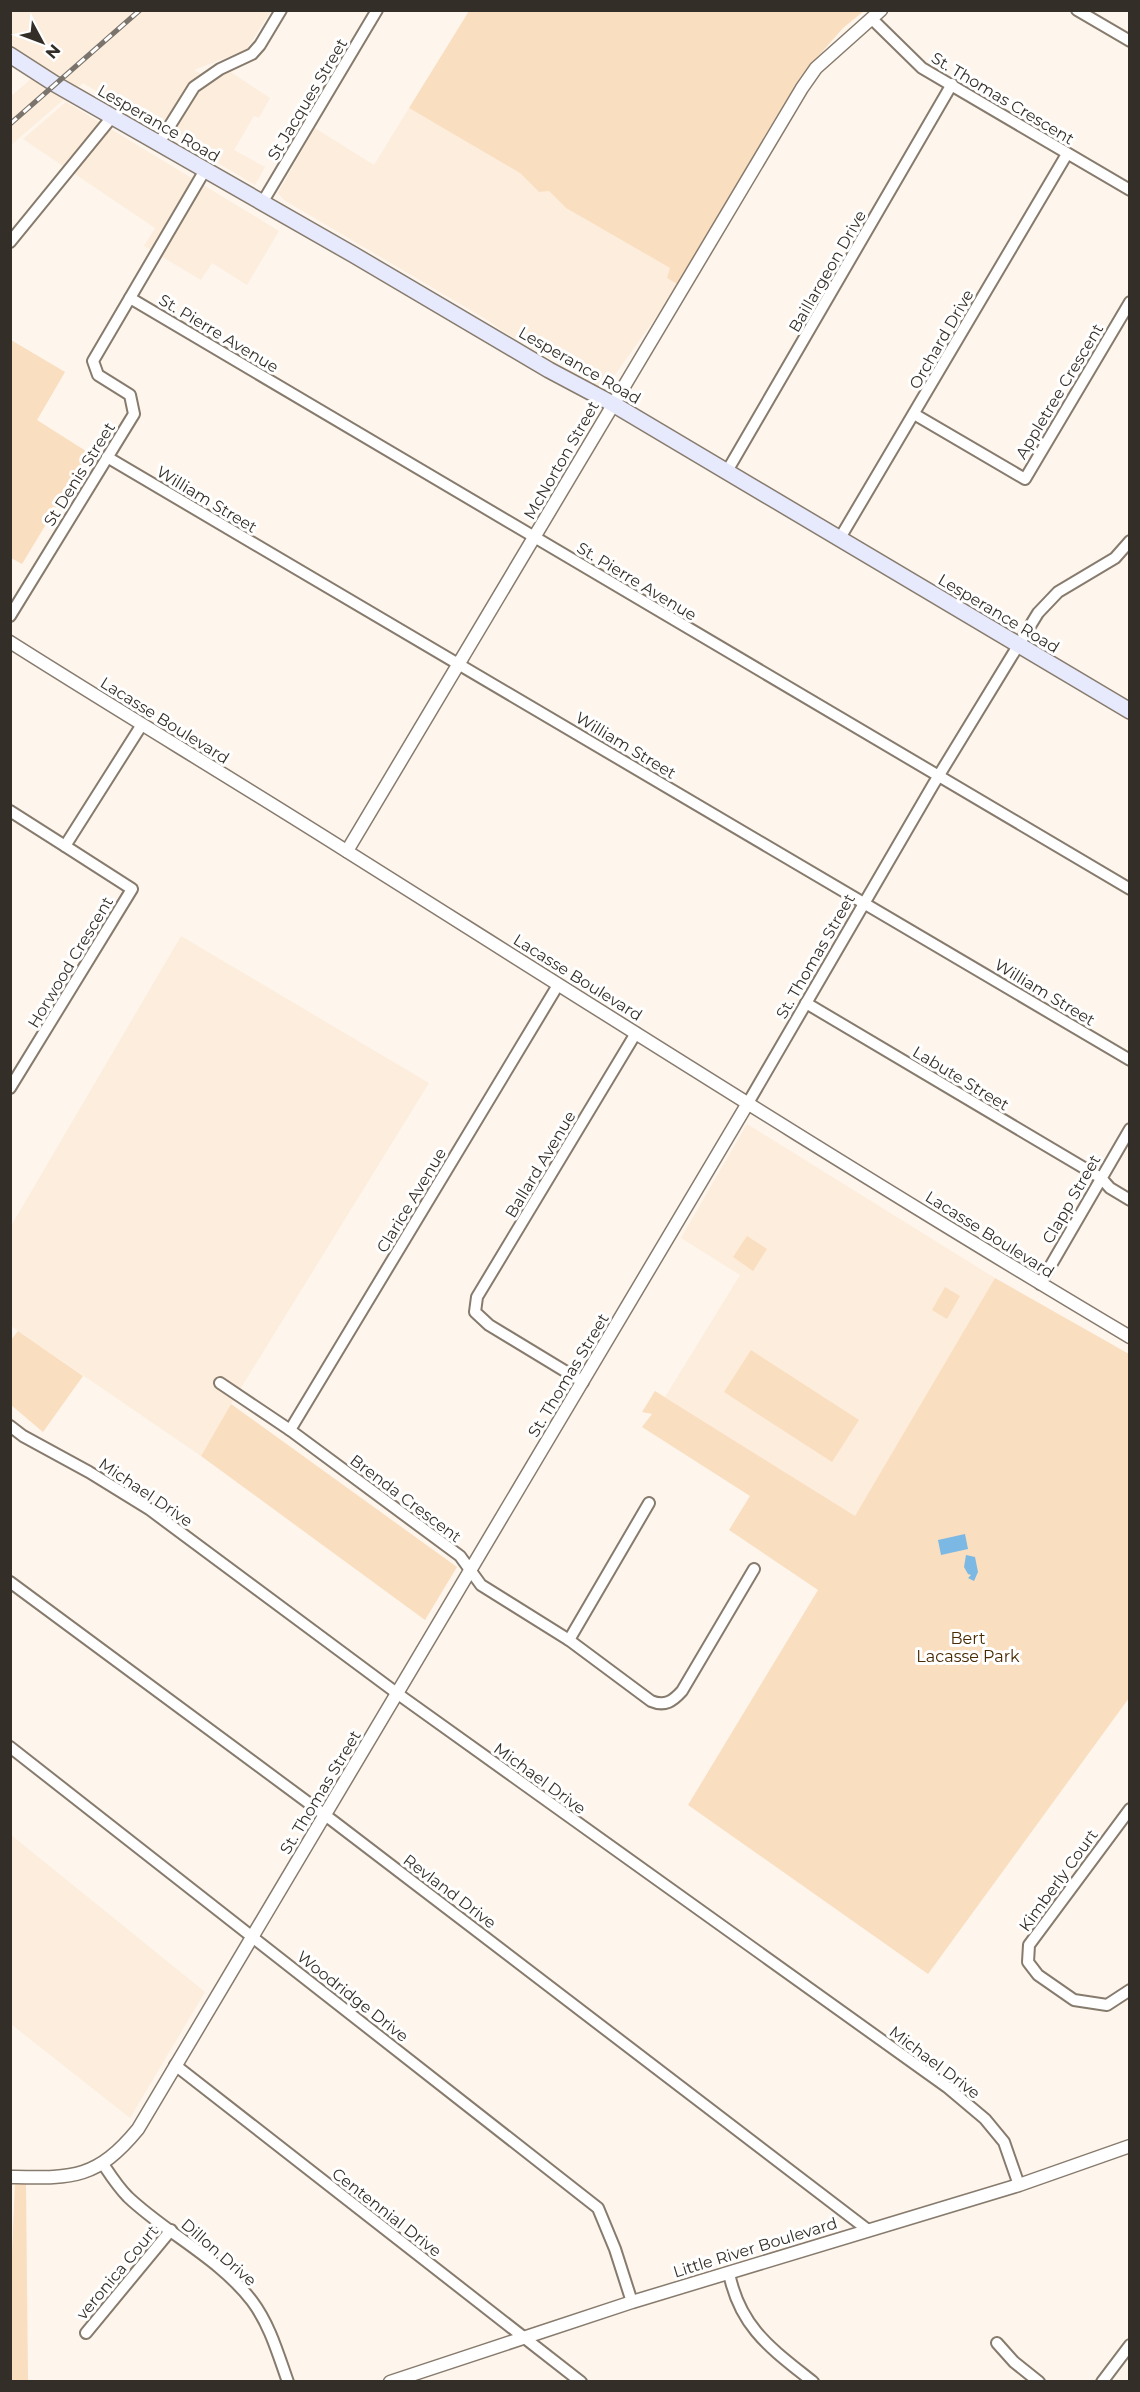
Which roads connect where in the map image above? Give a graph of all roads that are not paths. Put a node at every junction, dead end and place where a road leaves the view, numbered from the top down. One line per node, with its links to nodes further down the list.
1 (281, 10): 9 (street)
2 (377, 10): 13 (street, St Jacques Street)
3 (1077, 10): 5 (street)
4 (876, 15): 7 (street, St. Thomas Crescent); 17 (street, McNorton Street)
5 (1130, 41)
6 (10, 55): 8 (main road, Lesperance Road)
7 (952, 84): 10 (street, St. Thomas Crescent); 20 (street, Baillargeon Drive)
8 (112, 117): 9 (main road, Lesperance Road); 14 (street)
9 (159, 144): 11 (main road, Lesperance Road)
10 (1067, 154): 12 (street, St. Thomas Crescent); 18 (street, Orchard Drive)
11 (205, 170): 13 (main road, Lesperance Road); 15 (street, St Denis Street)
12 (1130, 190)
13 (262, 203): 17 (main road, Lesperance Road)
14 (10, 242)
15 (130, 298): 19 (street, St Denis Street); 21 (street, St. Pierre Avenue)
16 (1130, 302): 18 (street, Appletree Crescent)
17 (613, 404): 20 (main road, Lesperance Road); 21 (street, McNorton Street)
18 (914, 414): 22 (street, Orchard Drive)
19 (107, 457): 24 (street, St Denis Street); 27 (street, William Street)
20 (726, 472): 22 (main road, Lesperance Road)
21 (535, 538): 27 (street, McNorton Street); 30 (street, St. Pierre Avenue)
22 (840, 538): 26 (main road, Lesperance Road)
23 (1130, 542): 26 (street, St. Thomas Street)
24 (10, 616)
25 (10, 642): 29 (street, Lacasse Boulevard)
26 (1017, 645): 28 (main road, Lesperance Road); 30 (street, St. Thomas Street)
27 (459, 664): 33 (street, McNorton Street); 35 (street, William Street)
28 (1130, 711)
29 (141, 726): 32 (street); 33 (street, Lacasse Boulevard)
30 (939, 776): 34 (street, St. Pierre Avenue); 35 (street, St. Thomas Street)
31 (10, 811): 32 (street, Horwood Crescent)
32 (65, 846): 40 (street, Horwood Crescent)
33 (347, 851): 36 (street, Lacasse Boulevard)
34 (1130, 890)
35 (865, 903): 37 (street, St. Thomas Street); 39 (street, William Street)
36 (558, 985): 38 (street, Lacasse Boulevard); 50 (street, Clarice Avenue)
37 (806, 1004): 41 (street, St. Thomas Street); 43 (street, Labute Street)
38 (636, 1033): 41 (street, Lacasse Boulevard); 47 (street, Ballard Avenue)
39 (1130, 1060)
40 (10, 1088)
41 (748, 1103): 45 (street, Lacasse Boulevard); 47 (street, St. Thomas Street)
42 (1130, 1129): 43 (street, Clapp Street)
43 (1101, 1178): 44 (street, Labute Street); 45 (street, Clapp Street)
44 (1130, 1200)
45 (1040, 1284): 46 (street, Lacasse Boulevard)
46 (1130, 1337)
47 (583, 1382): 53 (street, St. Thomas Street)
48 (220, 1383): 50 (street, Brenda Crescent)
49 (10, 1426): 56 (street, Michael Drive)
50 (290, 1430): 53 (street, Brenda Crescent)
51 (649, 1503): 55 (street)
52 (754, 1569): 55 (street, Brenda Crescent)
53 (471, 1570): 55 (street, Brenda Crescent); 56 (street, St. Thomas Street)
54 (10, 1582): 59 (street, Revland Drive)
55 (569, 1640)
56 (398, 1694): 59 (street, St. Thomas Street); 66 (street, Michael Drive)
57 (10, 1747): 60 (street, Woodridge Drive)
58 (1130, 1809): 61 (street, Kimberly Court)
59 (326, 1815): 60 (street, St. Thomas Street); 68 (street, Revland Drive)
60 (252, 1936): 62 (street, St. Thomas Street); 70 (street, Woodridge Drive)
61 (1130, 1990)
62 (175, 2065): 64 (street, St. Thomas Street); 72 (street, Centennial Drive)
63 (1129, 2147): 66 (street, Little River Boulevard)
64 (103, 2164): 65 (street, St. Thomas Street); 67 (street, Dillon Drive)
65 (10, 2177)
66 (1019, 2185): 68 (street, Little River Boulevard)
67 (171, 2230): 71 (street, veronica Court); 75 (street, Dillon Drive)
68 (868, 2230): 69 (street, Little River Boulevard)
69 (729, 2273): 70 (street, Little River Boulevard); 78 (street)
70 (632, 2302): 72 (street, Little River Boulevard)
71 (86, 2333)
72 (524, 2337): 76 (street, Little River Boulevard); 77 (street, Centennial Drive)
73 (997, 2343): 79 (street)
74 (1130, 2345): 80 (street)
75 (288, 2382)
76 (390, 2382)
77 (581, 2382)
78 (813, 2382)
79 (1039, 2382)
80 (1102, 2382)

